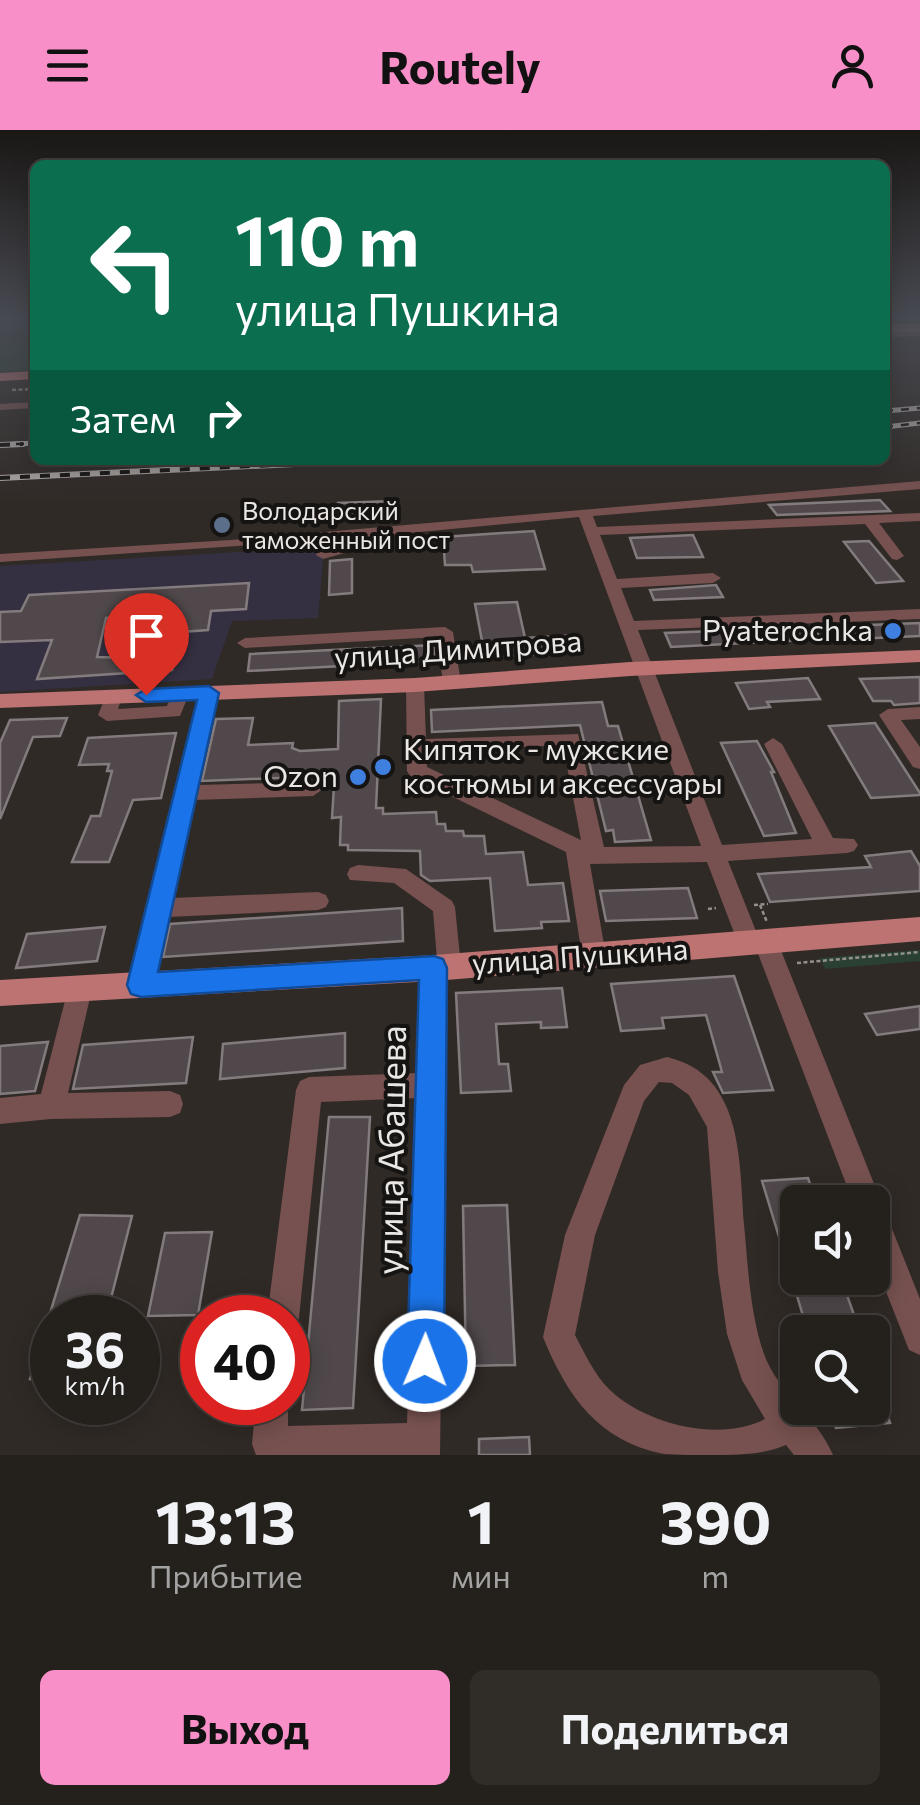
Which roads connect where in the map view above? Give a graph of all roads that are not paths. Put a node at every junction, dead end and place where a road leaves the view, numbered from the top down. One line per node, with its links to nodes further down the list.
1 (24, 381): 2 (main road)
2 (1, 391): 3 (street)
3 (30, 400)
4 (920, 486): 7 (street)
5 (920, 517): 6 (street)
6 (868, 518): 7 (street); 10 (street)
7 (588, 523): 8 (street); 13 (street)
8 (410, 529): 9 (street); 11 (street)
9 (323, 555)
10 (896, 556)
11 (0, 558)
12 (713, 578): 13 (street)
13 (612, 584): 15 (street)
14 (920, 614): 15 (street)
15 (628, 626): 18 (street)
16 (246, 643): 19 (street)
17 (920, 656): 18 (main road, улица Димитрова)
18 (647, 668): 19 (main road, улица Димитрова); 29 (street)
19 (452, 683): 20 (main road, улица Димитрова)
20 (415, 685): 21 (main road, улица Димитрова); 25 (street)
21 (209, 693): 22 (main road, улица Димитрова); 28 (street)
22 (0, 701)
23 (920, 713): 26 (street)
24 (772, 744): 29 (street)
25 (418, 746): 30 (street); 30 (street)
26 (920, 762)
27 (313, 789): 28 (street)
28 (183, 793): 33 (street)
29 (716, 854): 30 (street); 35 (street)
30 (586, 856): 36 (street)
31 (358, 874): 37 (street, улица Абашева)
32 (318, 901): 33 (street)
33 (158, 908): 38 (street)
34 (920, 930): 35 (main road, улица Пушкина)
35 (758, 943): 36 (main road, улица Пушкина); 45 (street)
36 (594, 956): 37 (main road, улица Пушкина)
37 (441, 967): 38 (main road, улица Пушкина); 41 (street, улица Абашева)
38 (141, 985): 39 (main road, улица Пушкина)
39 (80, 988): 40 (main road, улица Пушкина); 43 (street)
40 (0, 993)
41 (431, 1085): 47 (street); 52 (street, улица Абашева)
42 (170, 1104): 43 (street)
43 (52, 1106): 44 (street)
44 (0, 1111)
45 (860, 1185)
46 (890, 1262): 48 (street)
47 (286, 1295)
48 (920, 1339)
49 (791, 1423): 49 (street)
50 (271, 1425): 52 (street)
51 (793, 1425): 53 (street)
52 (423, 1448)
53 (816, 1455)

